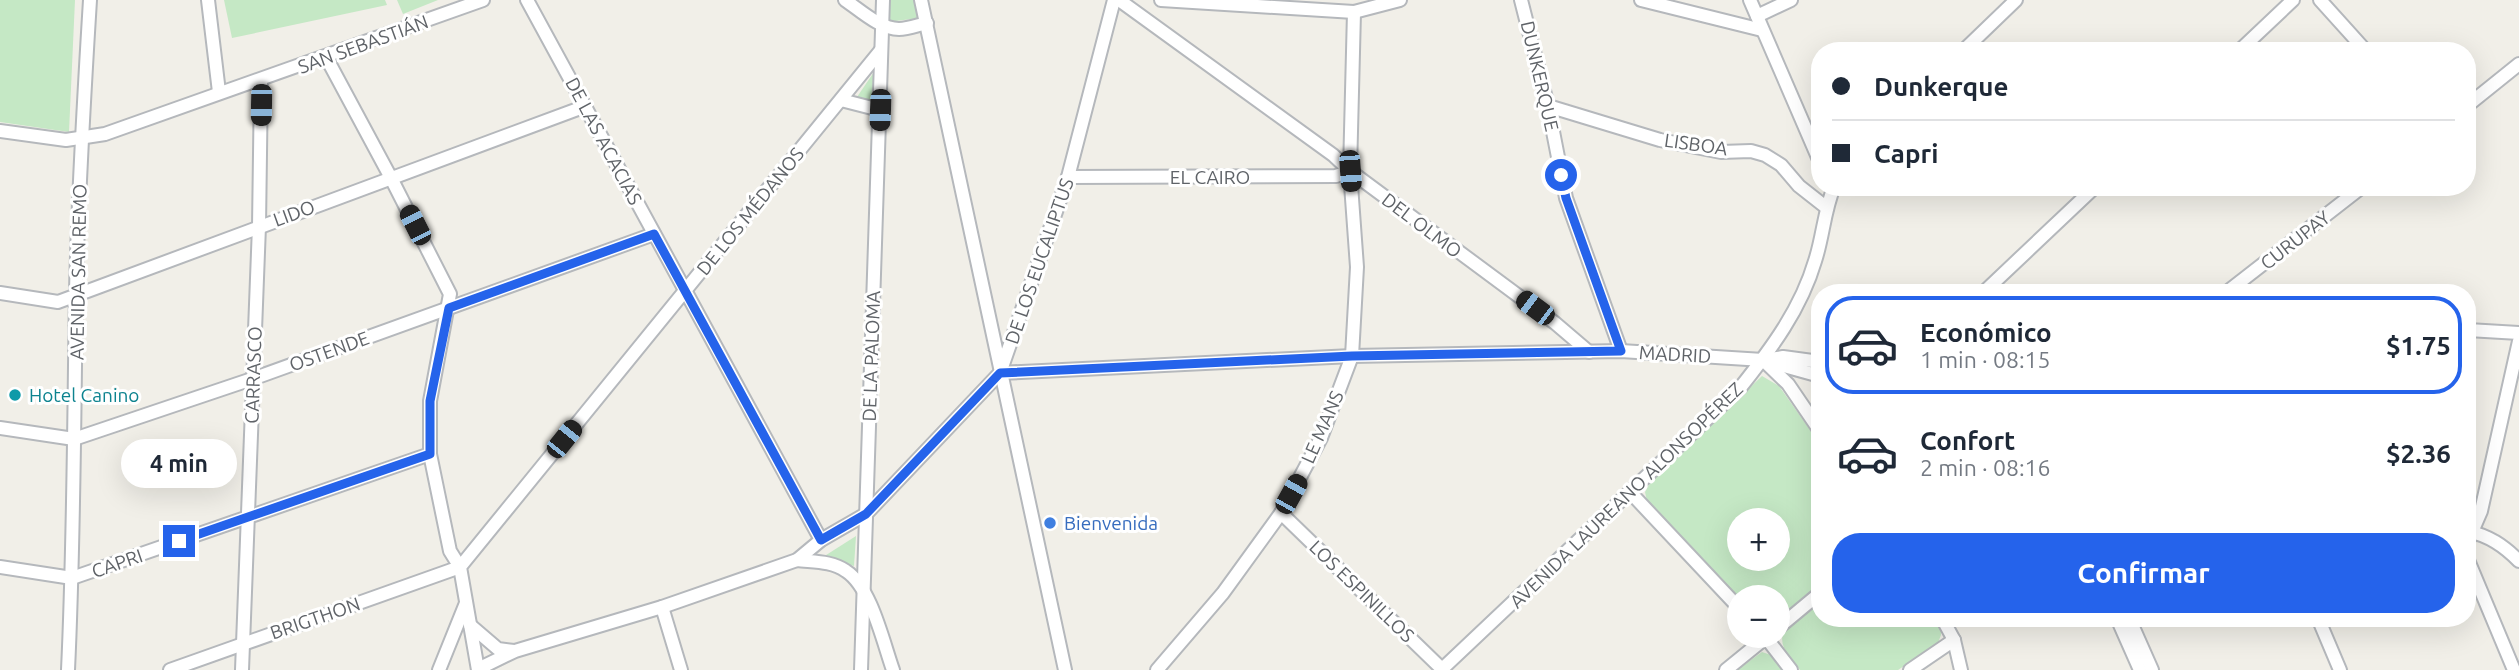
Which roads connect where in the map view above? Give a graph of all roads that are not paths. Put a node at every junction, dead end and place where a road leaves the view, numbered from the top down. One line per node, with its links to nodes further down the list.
1 (90, 0): 39 (street, AVENIDA SAN REMO)
2 (208, 0): 32 (street)
3 (483, 0): 29 (street, SAN SEBASTIÁN)
4 (527, 0): 35 (street, DE LAS ACACIAS)
5 (845, 0): 22 (street)
6 (883, 0): 22 (street, DE LA PALOMA)
7 (921, 0): 21 (street)
8 (1116, 0): 41 (street, DEL OLMO); 42 (street, DE LOS EUCALIPTUS)
9 (1161, 0): 19 (street)
10 (1400, 0): 19 (street)
11 (1521, 0): 36 (street, DUNKERQUE)
12 (1641, 0): 24 (street)
13 (1750, 0): 20 (street)
14 (1791, 0): 20 (street)
15 (2016, 0): 18 (street)
16 (2292, 0): 26 (street)
17 (2320, 0): 27 (street)
18 (2001, 5): 25 (street)
19 (1354, 12): 41 (street, LE MANS)
20 (1757, 16): 24 (street)
21 (927, 23): 23 (street); 66 (street)
22 (883, 24): 23 (street); 28 (street, DE LA PALOMA)
23 (900, 29): 28 (street)
24 (1762, 30): 40 (street)
25 (1971, 42)
26 (2248, 42)
27 (2359, 42)
28 (881, 46): 34 (street, DE LOS MÉDANOS); 37 (street, DE LA PALOMA)
29 (326, 57): 31 (street, SAN SEBASTIÁN); 43 (street)
30 (2519, 64): 33 (street)
31 (261, 81): 32 (street, SAN SEBASTIÁN); 50 (street, CARRASCO)
32 (219, 92): 39 (street, SAN SEBASTIÁN)
33 (2476, 99)
34 (841, 100): 37 (street); 54 (street, DE LOS MÉDANOS)
35 (586, 106): 43 (street, LIDO); 51 (street, DE LAS ACACIAS)
36 (1548, 106): 44 (street, LISBOA); 61 (street, DUNKERQUE)
37 (880, 110): 75 (street, DE LA PALOMA)
38 (0, 131): 39 (street, SAN SEBASTIÁN)
39 (81, 139): 56 (street, AVENIDA SAN REMO)
40 (1811, 142)
41 (1350, 171): 42 (street, EL CAIRO); 62 (street, DEL OLMO); 63 (street, LE MANS)
42 (1068, 177): 66 (street, DE LOS EUCALIPTUS)
43 (391, 178): 50 (street, LIDO); 57 (street)
44 (1811, 196)
45 (1811, 196): 49 (street, LISBOA)
46 (1831, 196): 49 (street, AVENIDA LAUREANO ALONSOPÉREZ)
47 (2085, 196): 52 (street)
48 (2350, 196): 53 (street, CURUPAY)
49 (1827, 208): 64 (street, AVENIDA LAUREANO ALONSOPÉREZ)
50 (259, 226): 56 (street, LIDO); 68 (street, CARRASCO)
51 (654, 234): 54 (street, DE LAS ACACIAS); 57 (street, OSTENDE)
52 (1992, 284)
53 (2237, 284)
54 (686, 290): 79 (street, DE LAS ACACIAS); 83 (street, DE LOS MÉDANOS)
55 (0, 293): 56 (street, LIDO)
56 (76, 294): 71 (street, AVENIDA SAN REMO)
57 (449, 308): 68 (street, OSTENDE); 72 (street)
58 (2476, 330): 59 (street)
59 (2519, 333)
60 (2519, 341): 77 (street)
61 (1621, 351): 62 (street, MADRID); 64 (street, MADRID)
62 (1589, 352): 63 (street, MADRID)
63 (1352, 356): 66 (street, MADRID); 74 (street, LE MANS)
64 (1763, 360): 65 (street); 67 (street); 69 (street); 73 (street, AVENIDA LAUREANO ALONSOPÉREZ)
65 (1811, 361)
66 (1000, 373): 75 (street, DE LOS EUCALIPTUS); 110 (street)
67 (1811, 373)
68 (252, 379): 71 (street, OSTENDE); 76 (street, CARRASCO)
69 (1811, 417)
70 (0, 428): 71 (street, OSTENDE)
71 (74, 439): 84 (street, AVENIDA SAN REMO)
72 (430, 454): 76 (street, CAPRI); 83 (street)
73 (1630, 492): 87 (street); 112 (street, AVENIDA LAUREANO ALONSOPÉREZ)
74 (1281, 513): 111 (street, LE MANS); 112 (street, LOS ESPINILLOS)
75 (866, 514): 79 (street, DE LOS EUCALIPTUS); 86 (street, DE LA PALOMA)
76 (248, 517): 84 (street, CAPRI); 98 (street, CARRASCO)
77 (2476, 521)
78 (2476, 535): 81 (street)
79 (821, 540): 80 (street, DE LOS EUCALIPTUS)
80 (797, 560): 86 (street); 90 (street, DE LOS EUCALIPTUS)
81 (2519, 561)
82 (0, 567): 84 (street, CAPRI)
83 (460, 568): 89 (street); 98 (street, BRIGTHON)
84 (72, 578): 102 (street, AVENIDA SAN REMO)
85 (2476, 579): 120 (street)
86 (864, 590): 108 (street, DE LA PALOMA); 109 (street)
87 (1727, 595)
88 (1811, 600): 91 (street)
89 (466, 603): 92 (street); 105 (street)
90 (662, 607): 101 (street, DE LOS EUCALIPTUS); 107 (street)
91 (1790, 618)
92 (470, 625): 101 (street); 106 (street)
93 (1947, 627): 97 (street)
94 (2121, 627): 117 (street)
95 (2133, 627): 118 (street)
96 (2322, 627): 119 (street)
97 (1954, 640): 115 (street); 116 (street)
98 (243, 643): 103 (street, BRIGTHON); 104 (street, CARRASCO)
99 (1753, 648): 113 (street)
100 (1775, 648): 114 (street)
101 (515, 651): 106 (street, DE LOS EUCALIPTUS)
102 (68, 670)
103 (170, 670)
104 (242, 670)
105 (439, 670)
106 (478, 670)
107 (681, 670)
108 (860, 670)
109 (893, 670)
110 (1065, 670)
111 (1157, 670)
112 (1442, 670)
113 (1726, 670)
114 (1791, 670)
115 (1910, 670)
116 (1961, 670)
117 (2140, 670)
118 (2152, 670)
119 (2340, 670)
120 (2514, 670)

